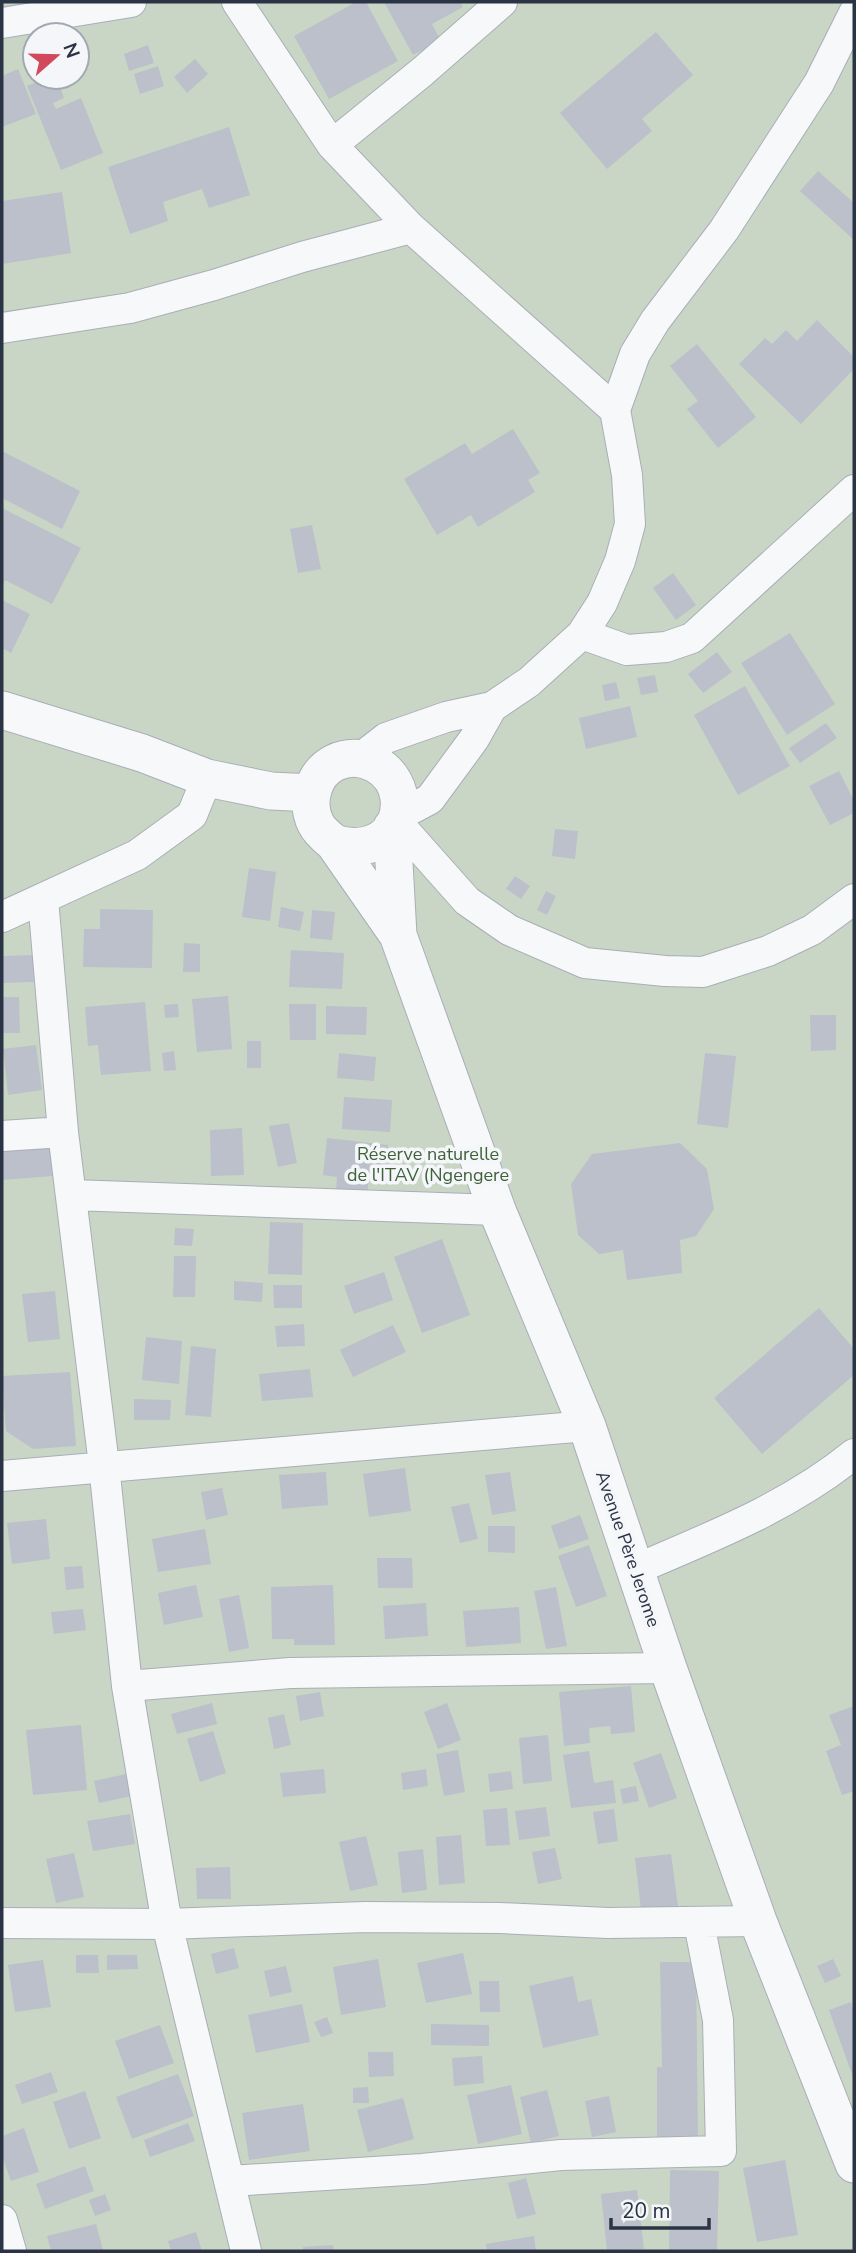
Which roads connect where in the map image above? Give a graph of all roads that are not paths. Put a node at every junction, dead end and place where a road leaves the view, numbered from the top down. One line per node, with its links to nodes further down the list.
1 (131, 2): 5 (street)
2 (237, 2): 6 (street)
3 (502, 2): 6 (street)
4 (854, 13): 9 (street)
5 (2, 23)
6 (332, 145): 7 (street)
7 (411, 228): 8 (street); 9 (street)
8 (2, 328)
9 (615, 410): 11 (street)
10 (854, 491): 11 (street)
11 (582, 634): 12 (street)
12 (492, 708): 14 (street); 17 (street)
13 (2, 710): 15 (street)
14 (359, 759): 16 (street); 17 (street)
15 (207, 778): 16 (street); 19 (street)
16 (312, 793): 18 (street)
17 (395, 822): 18 (street); 20 (street); 22 (street)
18 (334, 843): 22 (street)
19 (43, 899): 21 (street); 23 (street)
20 (854, 899)
21 (2, 917)
22 (398, 935): 26 (street, Avenue Père Jerome)
23 (63, 1132): 24 (street); 25 (street)
24 (2, 1136)
25 (72, 1195): 26 (street); 29 (street)
26 (497, 1210): 27 (street, Avenue Père Jerome)
27 (587, 1426): 29 (street); 31 (street, Avenue Père Jerome)
28 (854, 1454): 31 (street)
29 (104, 1465): 30 (street); 33 (street)
30 (2, 1476)
31 (634, 1570): 32 (street, Avenue Père Jerome)
32 (668, 1668): 33 (street); 34 (street, Avenue Père Jerome)
33 (127, 1686): 37 (street)
34 (758, 1922): 36 (street); 38 (street, Avenue Père Jerome)
35 (2, 1923): 37 (street)
36 (699, 1923): 37 (street); 39 (street)
37 (167, 1924): 39 (street)
38 (854, 2164)
39 (230, 2182): 42 (street)
40 (2, 2220): 41 (street)
41 (11, 2251)
42 (246, 2251)

